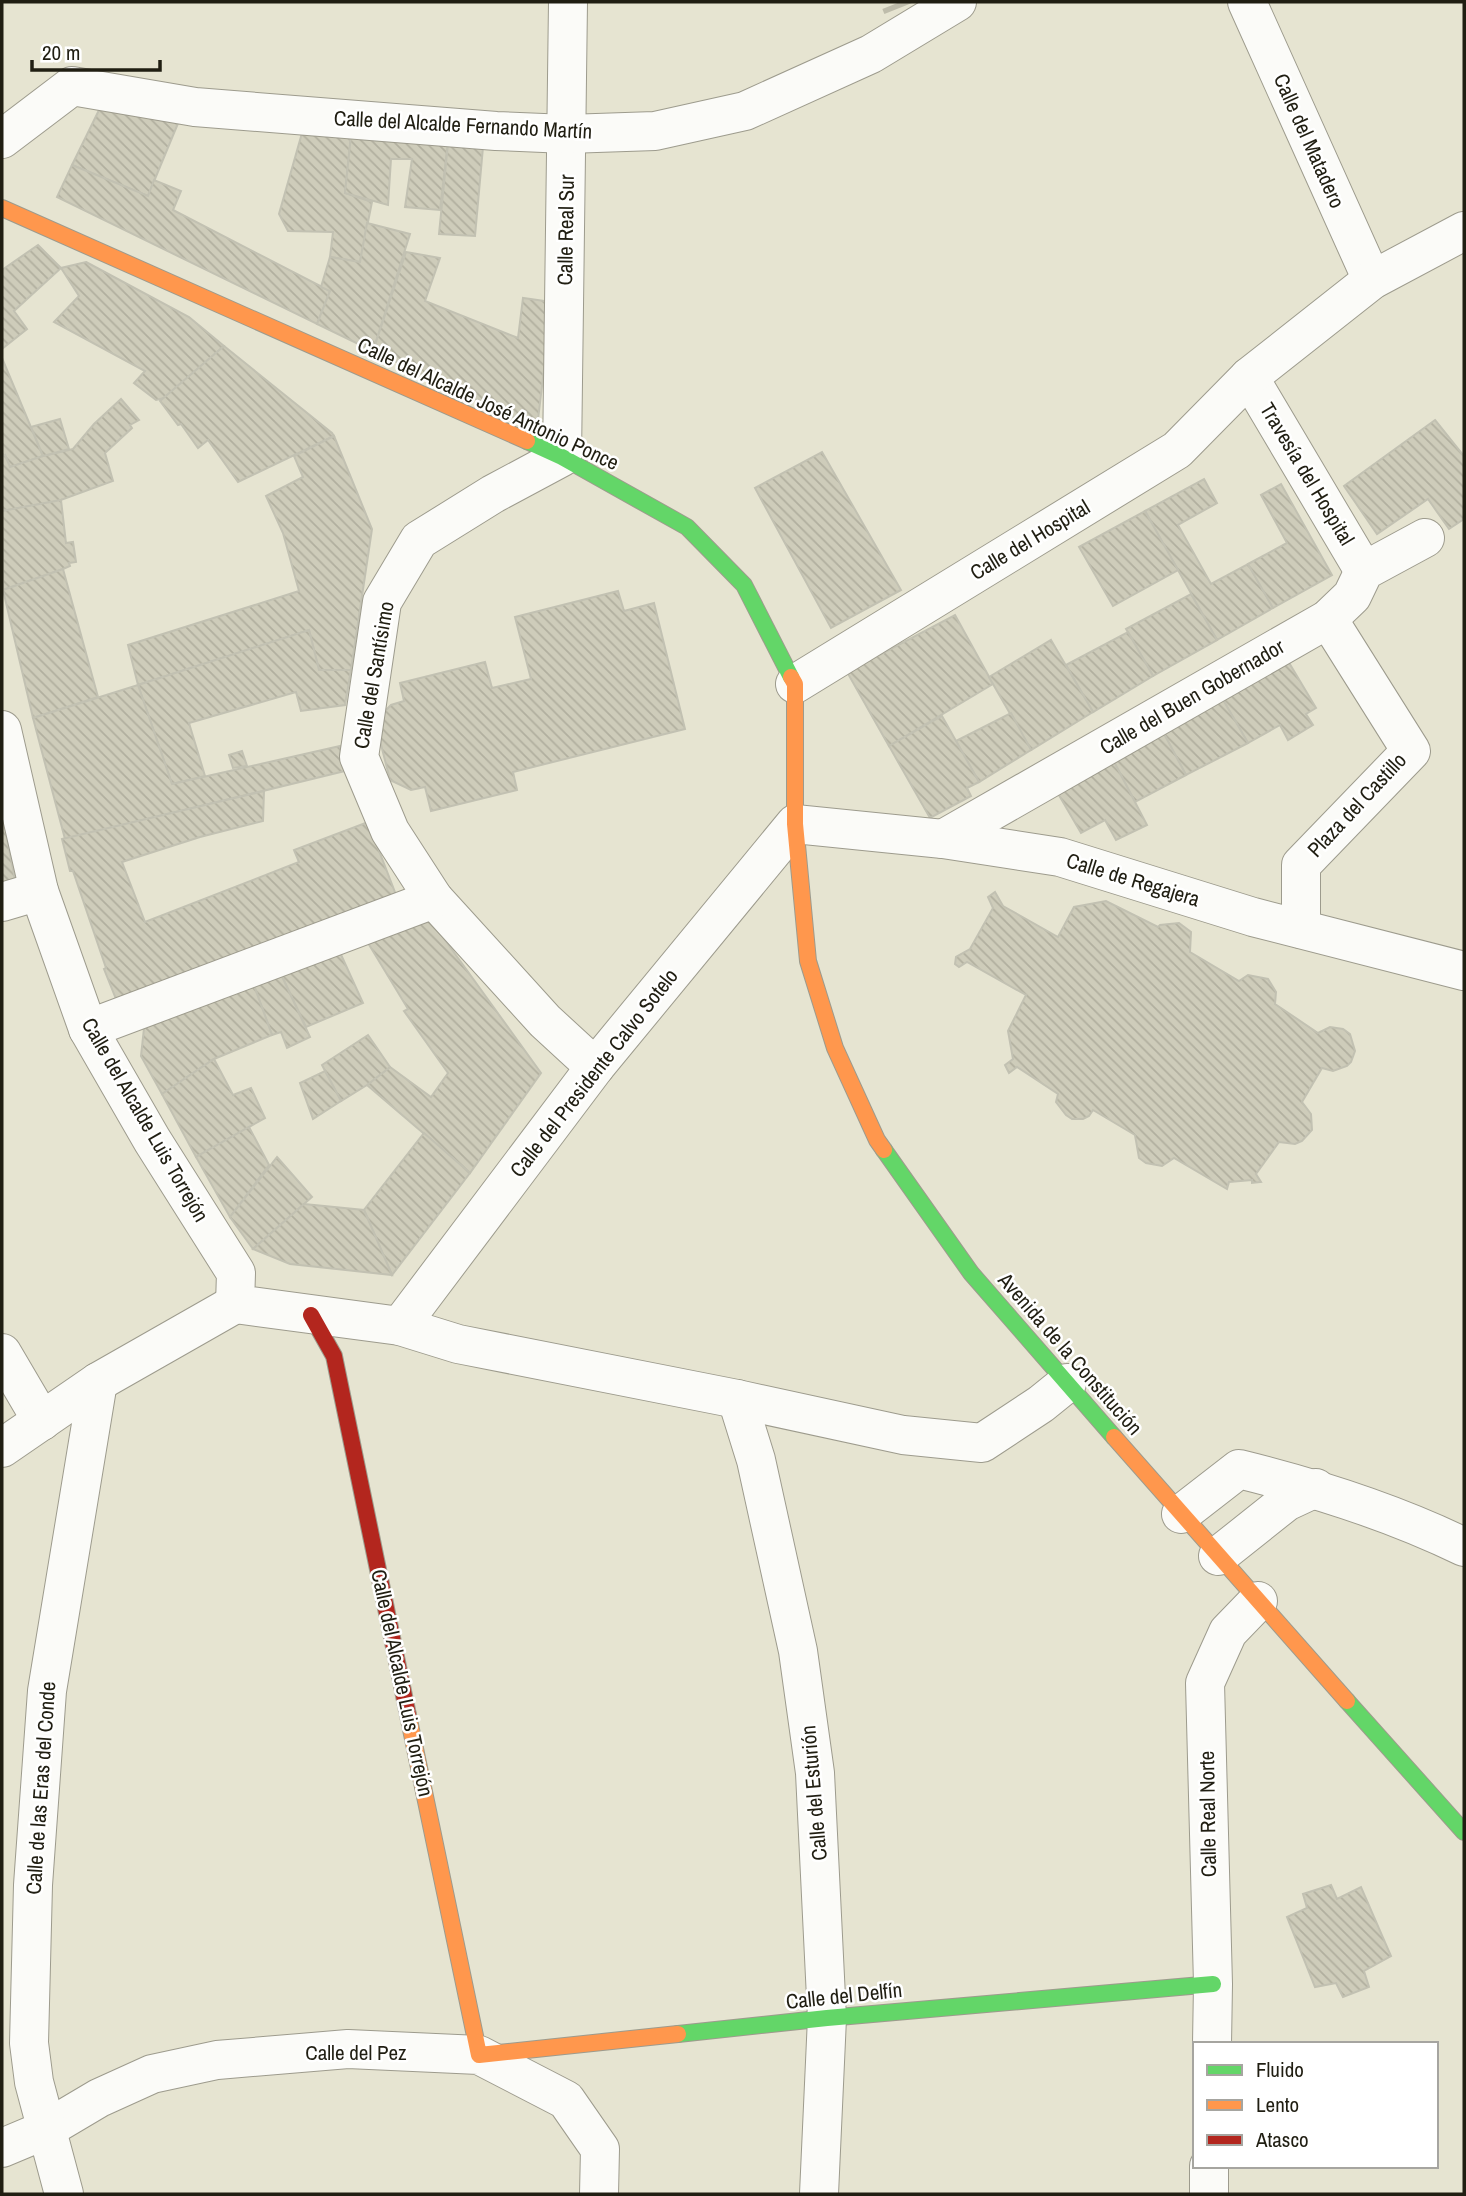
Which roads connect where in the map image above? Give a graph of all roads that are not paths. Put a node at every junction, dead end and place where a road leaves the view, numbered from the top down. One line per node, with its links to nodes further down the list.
1 (568, 2): 4 (street, Calle Real Sur)
2 (957, 2): 4 (street, Calle del Alcalde Fernando Martín)
3 (1247, 2): 8 (street, Calle del Matadero)
4 (567, 134): 5 (street, Calle del Alcalde Fernando Martín); 10 (street, Calle Real Sur)
5 (2, 139)
6 (2, 208): 10 (street, Calle del Alcalde José Antonio Ponce)
7 (1464, 231): 8 (street, Calle del Hospital)
8 (1372, 280): 9 (street, Calle del Hospital)
9 (1250, 377): 12 (street, Travesía del Hospital); 14 (street, Calle del Hospital)
10 (562, 457): 14 (street, Calle del Alcalde José Antonio Ponce); 19 (street, Calle del Santísimo)
11 (1425, 538): 12 (street)
12 (1364, 571): 13 (street, Calle del Buen Gobernador)
13 (1328, 619): 17 (street, Calle del Buen Gobernador); 21 (street, Plaza del Castillo)
14 (795, 684): 16 (street, Calle del Alcalde José Antonio Ponce)
15 (2, 730): 18 (street, Calle del Alcalde Luis Torrejón)
16 (795, 824): 17 (street, Calle de Regajera); 24 (street, Calle del Presidente Calvo Sotelo); 30 (street, Avenida de la Constitución)
17 (943, 839): 21 (street, Calle de Regajera)
18 (39, 891): 20 (street); 23 (street, Calle del Alcalde Luis Torrejón)
19 (434, 899): 23 (street); 24 (street, Calle del Santísimo)
20 (2, 902)
21 (1301, 929): 22 (street, Calle de Regajera)
22 (1464, 971)
23 (88, 1029): 25 (street, Calle del Alcalde Luis Torrejón)
24 (595, 1067): 27 (street, Calle del Presidente Calvo Sotelo)
25 (234, 1304): 26 (street); 29 (street)
26 (311, 1315): 27 (street); 43 (street, Calle del Alcalde Luis Torrejón)
27 (400, 1326): 31 (street)
28 (2, 1353): 32 (street)
29 (98, 1382): 32 (street); 44 (street, Calle de las Eras del Conde)
30 (1067, 1383): 31 (street); 35 (street, Avenida de la Constitución)
31 (737, 1399): 41 (street, Calle del Esturión)
32 (42, 1421): 33 (street)
33 (2, 1448)
34 (1316, 1488): 35 (street); 36 (street); 37 (street)
35 (1181, 1514): 37 (street, Avenida de la Constitución)
36 (1464, 1547)
37 (1218, 1556): 38 (street, Avenida de la Constitución)
38 (1258, 1601): 39 (street, Avenida de la Constitución); 40 (street, Calle Real Norte)
39 (1464, 1832)
40 (1213, 1983): 41 (street, Calle del Delfín); 42 (street, Calle Real Norte)
41 (827, 2018): 43 (street, Calle del Delfín); 49 (street, Calle del Esturión)
42 (1212, 2042)
43 (479, 2056): 44 (street, Calle del Pez); 48 (street, Calle del Pez)
44 (46, 2130): 45 (street, Calle del Pez); 47 (street, Calle de las Eras del Conde)
45 (2, 2148)
46 (1209, 2168): 50 (street)
47 (64, 2194)
48 (599, 2194)
49 (820, 2194)
50 (1209, 2194)

